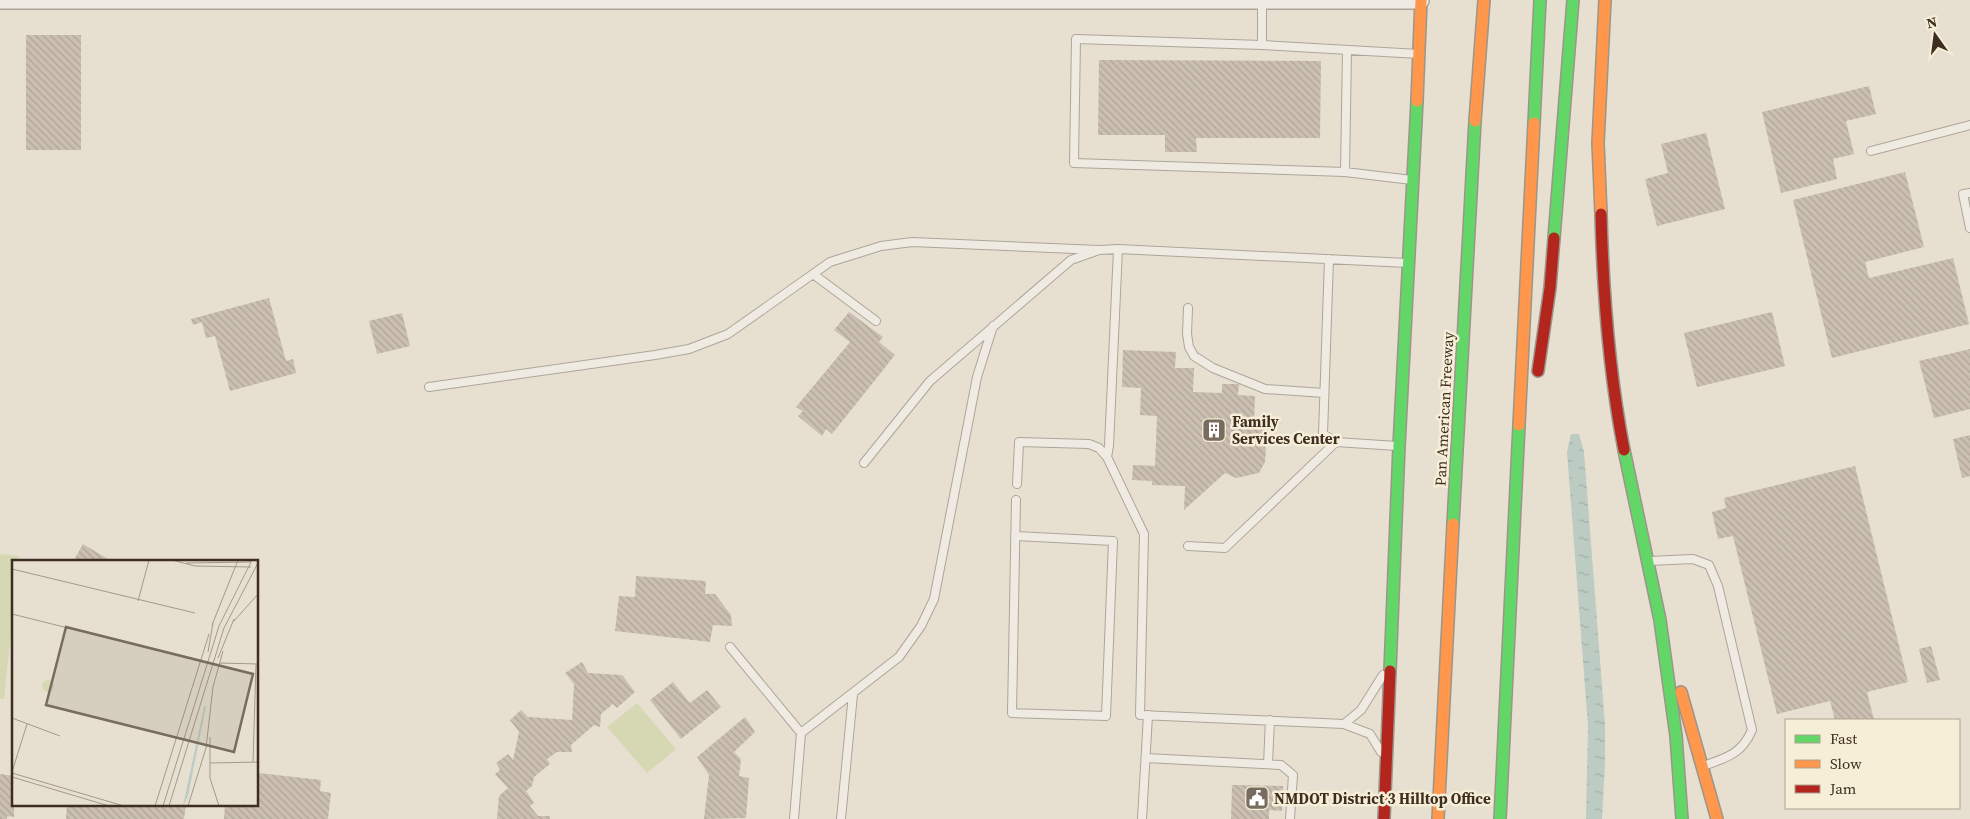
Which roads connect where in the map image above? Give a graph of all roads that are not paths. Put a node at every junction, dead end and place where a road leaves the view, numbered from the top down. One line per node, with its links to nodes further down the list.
1 (1484, 0): 15 (main road, Pan American Freeway)
2 (1540, 0): 39 (main road)
3 (1573, 0): 29 (main road)
4 (1605, 0): 42 (main road)
5 (0, 1): 6 (street)
6 (364, 1): 7 (street)
7 (1262, 1): 8 (street); 10 (lane)
8 (1308, 1): 9 (street)
9 (1421, 1): 13 (main road)
10 (1262, 45): 12 (lane); 17 (lane)
11 (1469, 48): 15 (main road)
12 (1347, 50): 13 (lane); 17 (lane)
13 (1419, 54): 18 (main road)
14 (1970, 125): 16 (lane)
15 (1473, 143): 60 (main road, Pan American Freeway)
16 (1871, 152)
17 (1345, 172): 18 (lane)
18 (1414, 180): 24 (main road)
19 (1970, 193): 20 (lane)
20 (1970, 228)
21 (1118, 249): 22 (lane); 23 (lane); 35 (lane)
22 (1099, 250): 25 (lane); 28 (lane)
23 (1329, 259): 24 (lane); 31 (lane)
24 (1410, 263): 34 (main road)
25 (813, 274): 27 (lane); 30 (lane)
26 (1188, 308): 31 (lane)
27 (876, 321)
28 (993, 326): 36 (lane); 46 (lane)
29 (1536, 383)
30 (429, 387)
31 (1324, 393): 33 (lane)
32 (1532, 411): 39 (main road)
33 (1336, 442): 34 (lane); 41 (lane)
34 (1399, 446): 45 (main road)
35 (1107, 457): 37 (lane); 47 (lane)
36 (864, 463)
37 (1017, 484)
38 (1016, 500): 40 (lane)
39 (1516, 516): 61 (main road)
40 (1015, 536): 40 (lane)
41 (1188, 546)
42 (1647, 562): 43 (main road); 54 (lane)
43 (1660, 620): 54 (main road); 62 (main road)
44 (730, 647): 50 (lane)
45 (1391, 662): 49 (lane); 52 (main road)
46 (854, 694): 50 (lane); 56 (lane)
47 (1148, 715): 48 (lane); 51 (lane)
48 (1270, 720): 49 (lane); 53 (lane)
49 (1344, 724): 52 (lane)
50 (801, 733): 55 (lane)
51 (1146, 758): 53 (lane); 57 (lane)
52 (1386, 760): 59 (main road)
53 (1268, 764): 58 (lane)
54 (1702, 766): 63 (main road)
55 (794, 819)
56 (841, 819)
57 (1142, 819)
58 (1290, 819)
59 (1384, 819)
60 (1438, 819)
61 (1500, 819)
62 (1682, 819)
63 (1717, 819)

